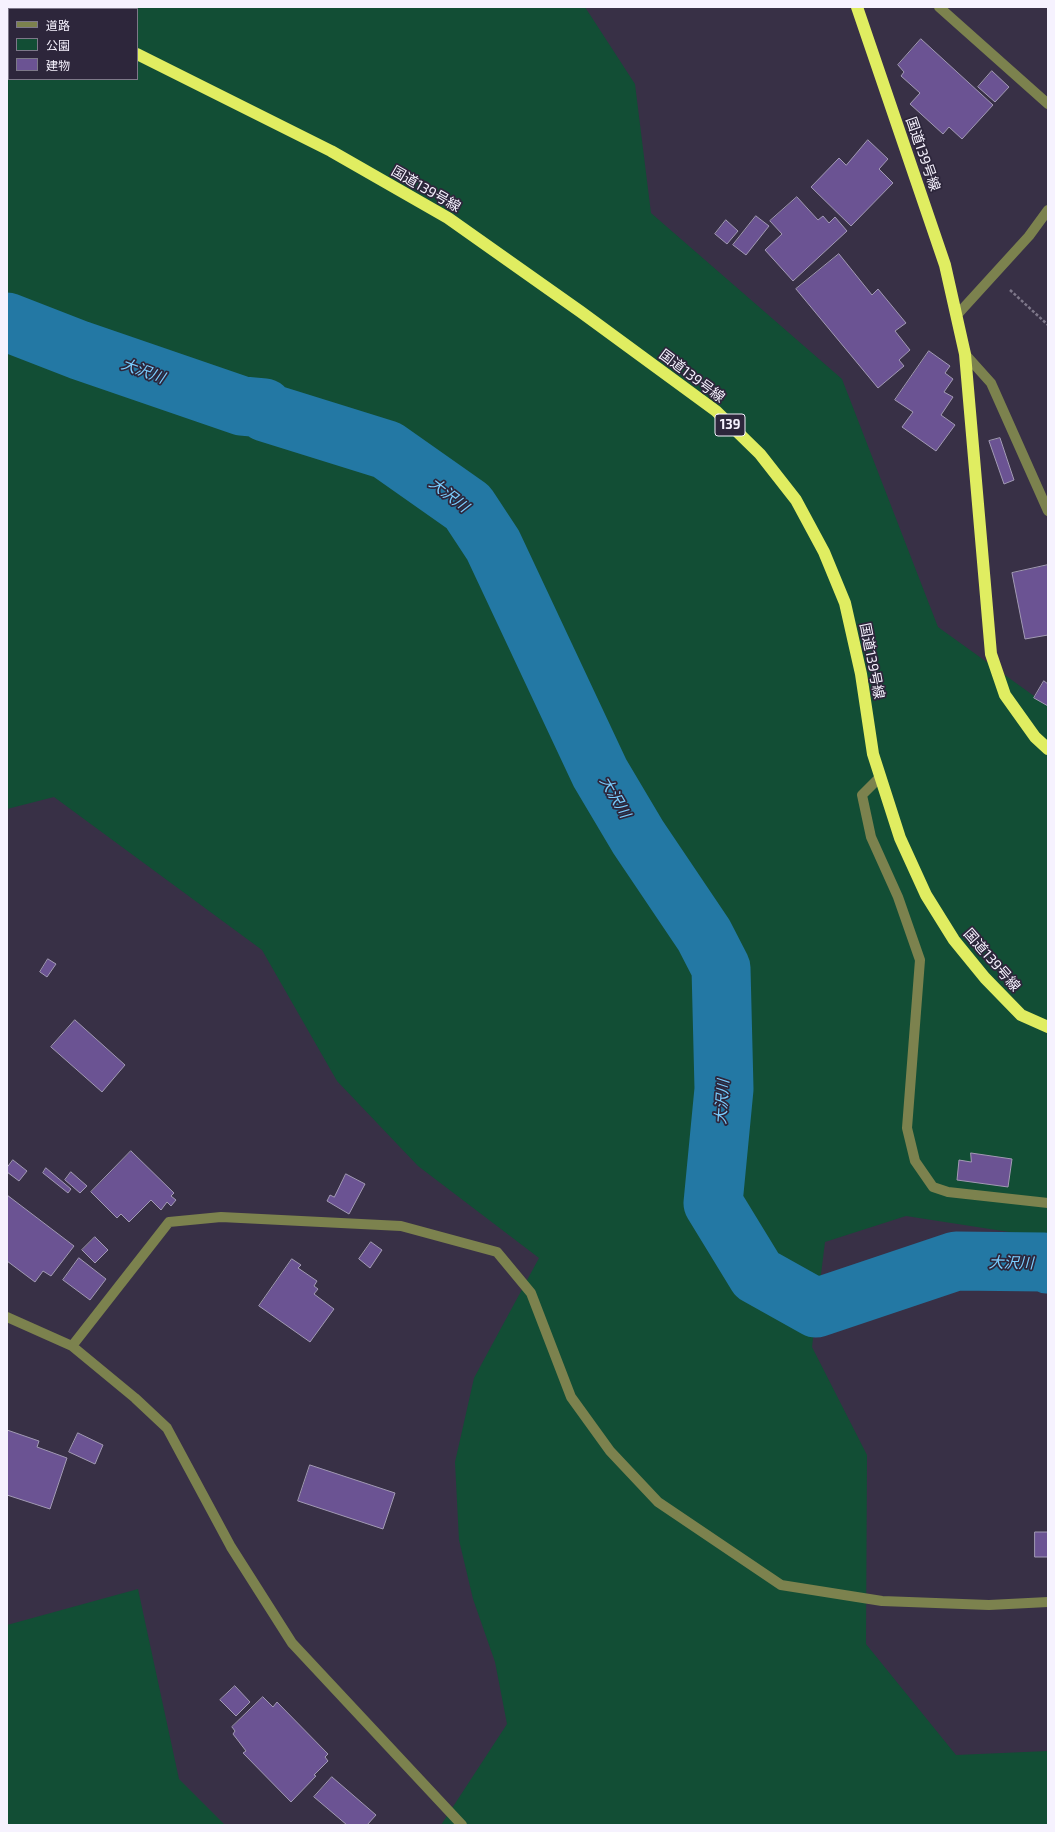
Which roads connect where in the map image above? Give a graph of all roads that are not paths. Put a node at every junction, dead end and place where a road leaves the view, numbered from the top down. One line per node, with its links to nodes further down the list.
1 (857, 7): 6 (highway, 国道139号線)
2 (939, 7): 4 (street)
3 (138, 54): 10 (highway, 国道139号線 / 139)
4 (1048, 104)
5 (1048, 210): 6 (street)
6 (957, 315): 7 (highway, 国道139号線)
7 (965, 354): 8 (street); 9 (highway, 国道139号線)
8 (1048, 511)
9 (1048, 749)
10 (880, 777): 11 (highway, 国道139号線 / 139); 12 (street)
11 (1048, 1027)
12 (1048, 1203)
13 (7, 1317): 14 (street)
14 (72, 1346): 15 (street); 16 (street)
15 (1048, 1602)
16 (462, 1825)

